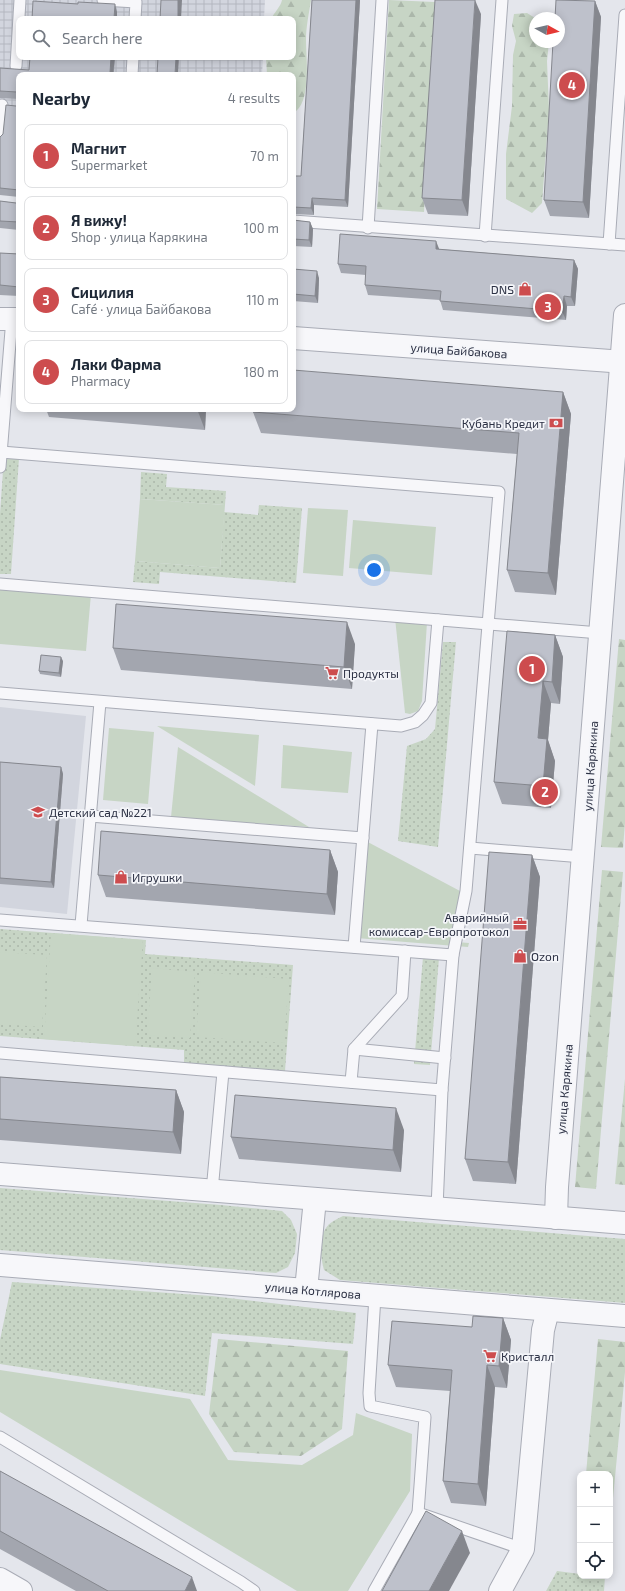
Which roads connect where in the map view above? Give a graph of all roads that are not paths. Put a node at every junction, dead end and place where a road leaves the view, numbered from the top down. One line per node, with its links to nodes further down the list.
1 (20, 0): 7 (lane)
2 (95, 0): 3 (lane)
3 (103, 0): 8 (lane)
4 (382, 0): 17 (lane)
5 (502, 0): 18 (lane)
6 (625, 15): 19 (lane)
7 (19, 16)
8 (135, 16)
9 (16, 60): 11 (lane)
10 (133, 60): 12 (lane)
11 (16, 66)
12 (132, 72)
13 (1, 105): 14 (lane); 15 (lane)
14 (13, 106)
15 (0, 138)
16 (296, 221): 17 (lane)
17 (368, 228): 18 (lane)
18 (485, 236): 19 (lane)
19 (609, 244): 20 (lane)
20 (625, 245)
21 (625, 315): 24 (street, улица Карякина)
22 (10, 319): 25 (lane)
23 (296, 338): 24 (street, улица Байбакова)
24 (623, 362): 30 (street, улица Карякина)
25 (1, 452): 26 (lane); 29 (lane)
26 (0, 467)
27 (0, 584): 28 (lane)
28 (438, 620): 29 (lane); 33 (lane)
29 (488, 624): 30 (lane); 36 (lane)
30 (600, 633): 37 (street, улица Карякина)
31 (0, 693): 32 (lane)
32 (100, 702): 33 (lane); 34 (lane)
33 (372, 724): 35 (lane)
34 (90, 816): 35 (lane); 39 (lane)
35 (363, 838): 40 (lane)
36 (470, 848): 37 (lane); 42 (lane)
37 (583, 857): 53 (street, улица Карякина)
38 (0, 920): 39 (lane)
39 (81, 925): 40 (lane)
40 (354, 948): 41 (lane)
41 (405, 952): 42 (lane); 43 (lane)
42 (453, 955): 45 (lane)
43 (354, 1049): 45 (lane); 47 (lane)
44 (0, 1053): 46 (lane)
45 (445, 1058): 48 (lane)
46 (223, 1072): 47 (lane); 50 (lane)
47 (351, 1082): 48 (lane)
48 (442, 1090): 52 (lane)
49 (0, 1174): 50 (street)
50 (212, 1191): 51 (street)
51 (315, 1199): 52 (street); 56 (street)
52 (437, 1208): 53 (street)
53 (556, 1218): 54 (street)
54 (625, 1223)
55 (0, 1265): 56 (street, улица Котлярова)
56 (306, 1290): 57 (street, улица Котлярова)
57 (376, 1296): 58 (street, улица Котлярова); 61 (lane)
58 (548, 1310): 59 (street, улица Котлярова); 62 (street)
59 (625, 1316)
60 (0, 1437): 64 (lane)
61 (418, 1513): 62 (lane); 67 (lane)
62 (523, 1549): 68 (street)
63 (0, 1579): 65 (street)
64 (239, 1586): 66 (lane)
65 (20, 1591)
66 (254, 1591)
67 (374, 1591)
68 (500, 1591)

